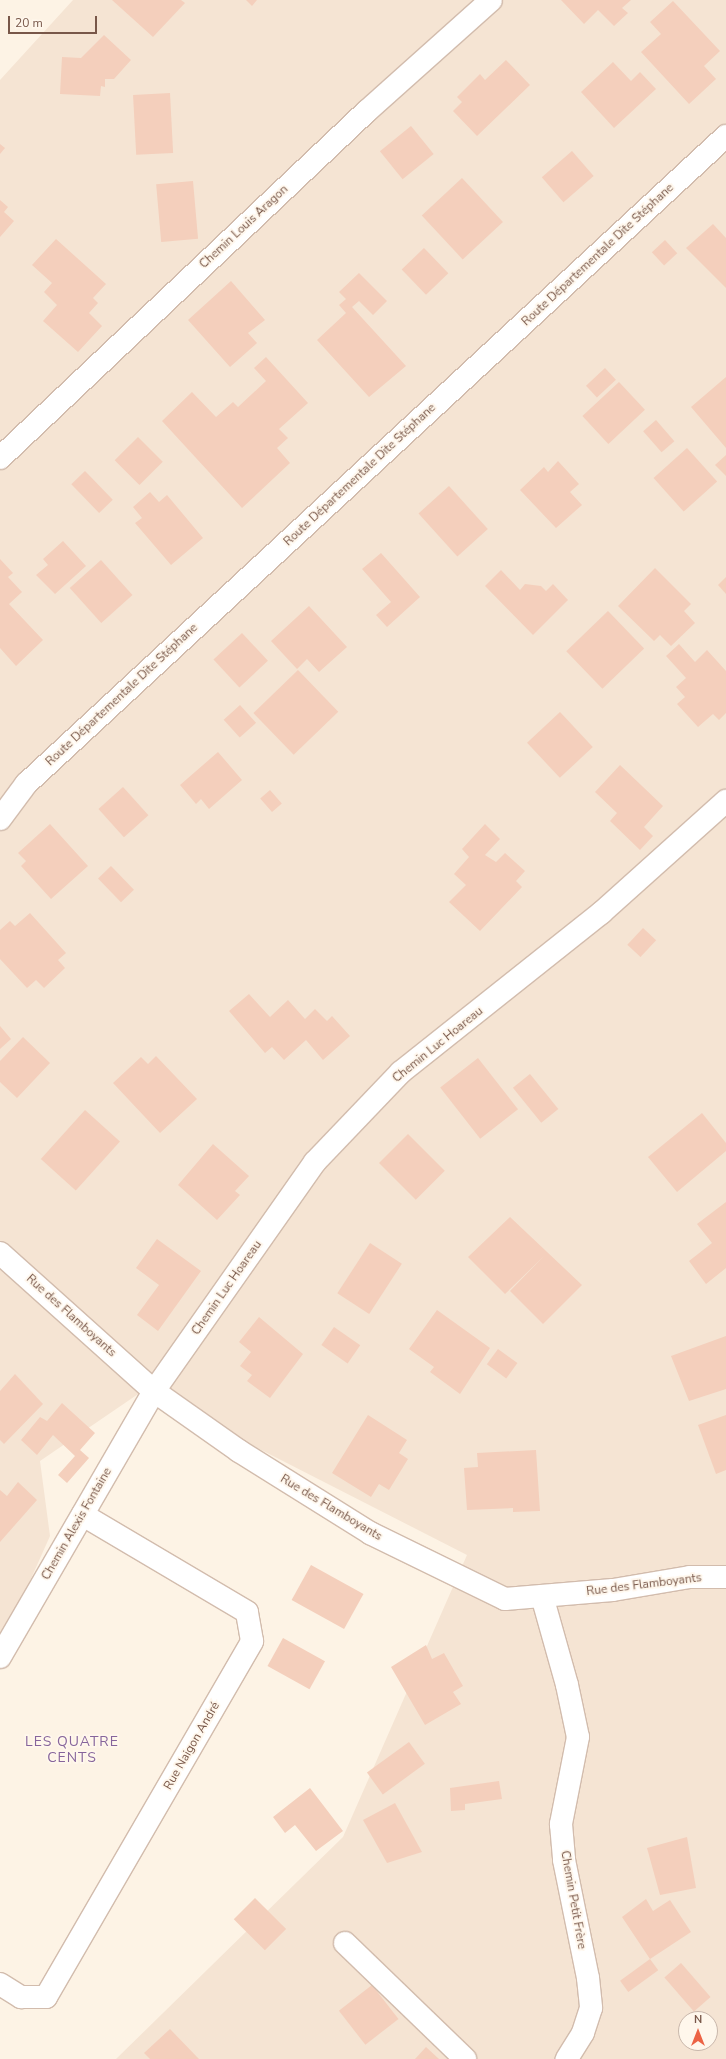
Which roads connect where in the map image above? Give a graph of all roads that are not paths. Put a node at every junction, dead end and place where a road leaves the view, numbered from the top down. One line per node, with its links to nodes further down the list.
1 (490, 0): 3 (street, Chemin Louis Aragon)
2 (726, 136): 5 (street, Route Départementale Dite Stéphane)
3 (0, 458)
4 (726, 800): 7 (street, Chemin Luc Hoareau)
5 (0, 819)
6 (0, 1253): 7 (street, Rue des Flamboyants)
7 (154, 1391): 8 (street, Chemin Alexis Fontaine); 10 (street, Rue des Flamboyants)
8 (83, 1514): 11 (street, Chemin Alexis Fontaine); 13 (street, Rue Naigon André)
9 (726, 1577): 10 (street, Rue des Flamboyants)
10 (542, 1596): 15 (street, Chemin Petit Frère)
11 (0, 1657)
12 (345, 1943): 14 (street)
13 (0, 1984)
14 (465, 2059)
15 (567, 2059)

